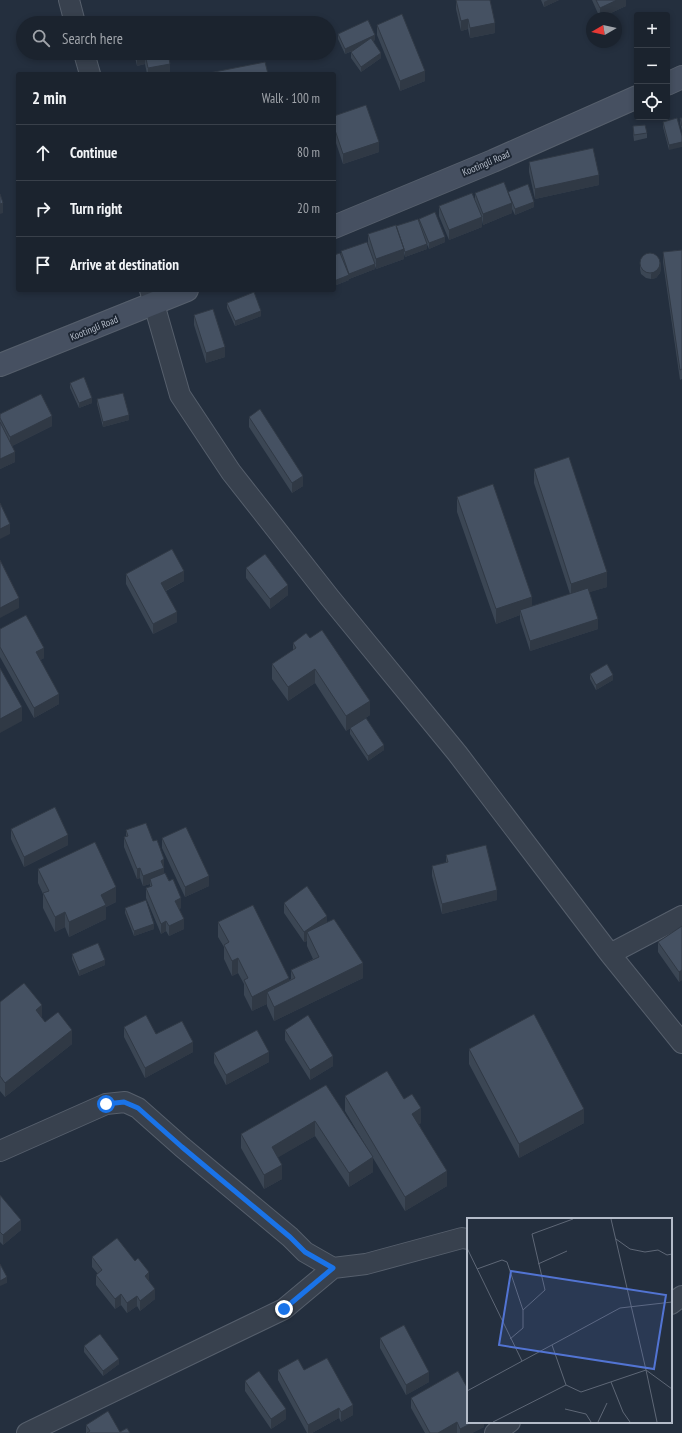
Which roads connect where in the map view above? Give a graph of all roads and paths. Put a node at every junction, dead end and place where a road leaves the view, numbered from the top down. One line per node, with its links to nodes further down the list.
1 (68, 0): 2 (street)
2 (73, 16)
3 (86, 60): 4 (street)
4 (89, 72)
5 (682, 77): 6 (street)
6 (670, 83)
7 (634, 98): 8 (street, Kootingli Road)
8 (336, 226)
9 (177, 292): 10 (street, Kootingli Road)
10 (152, 297): 11 (street, Kootingli Road); 13 (street)
11 (0, 365)
12 (682, 916): 13 (street)
13 (610, 954): 14 (street)
14 (682, 1044)
15 (0, 1151): 17 (street)
16 (467, 1239): 17 (street)
17 (333, 1268): 21 (street)
18 (682, 1296): 19 (street)
19 (672, 1303)
20 (509, 1423): 22 (street)
21 (27, 1433)
22 (495, 1433)

